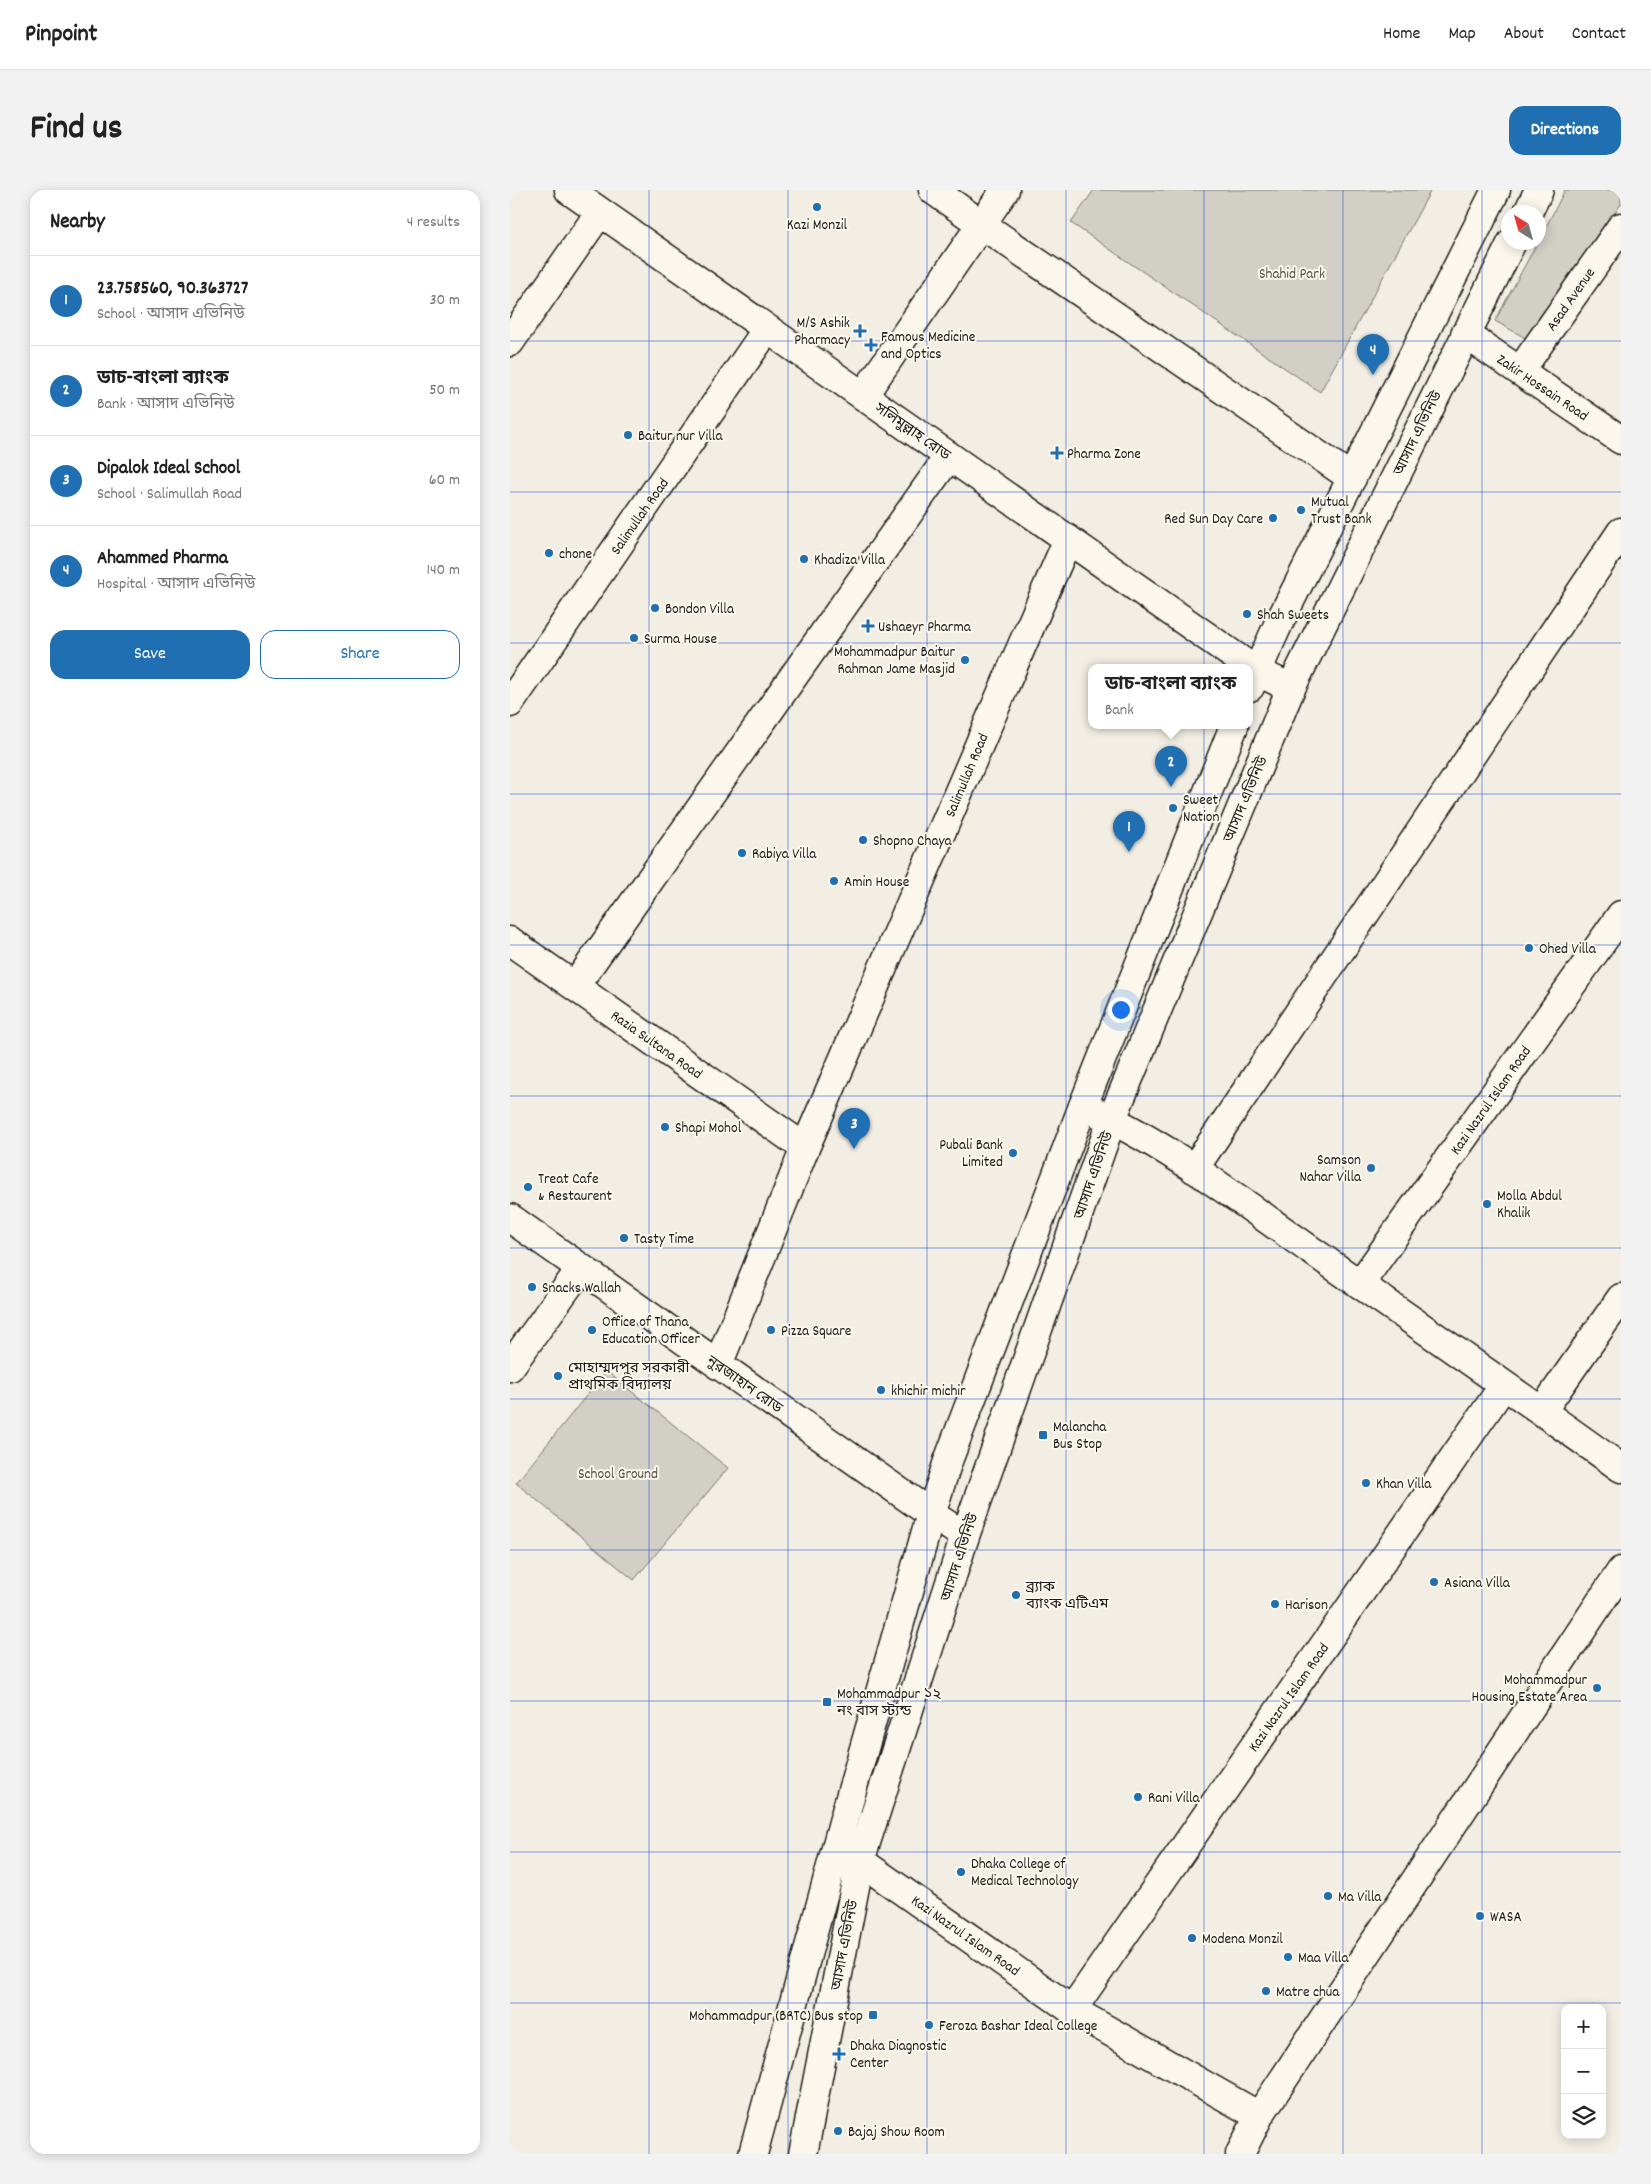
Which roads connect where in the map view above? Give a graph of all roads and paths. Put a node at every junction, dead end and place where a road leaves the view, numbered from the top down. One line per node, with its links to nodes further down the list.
1 (569, 190): 7 (street, সলিমুল্লাহ রোড)
2 (933, 190): 8 (street)
3 (1005, 190): 8 (street)
4 (1496, 190): 18 (street)
5 (1539, 190): 6 (street)
6 (1532, 205)
7 (600, 212): 11 (street, সলিমুল্লাহ রোড); 13 (street)
8 (981, 224): 15 (street); 18 (street)
9 (1621, 227): 14 (street, Asad Avenue)
10 (1508, 250): 12 (street, আসাদ এভিনিউ)
11 (767, 329): 15 (street, সলিমুল্লাহ রোড); 24 (street, Salimullah Road)
12 (1465, 334): 14 (street, Zakir Hossain Road); 23 (street, আসাদ এভিনিউ)
13 (510, 342)
14 (1520, 371): 16 (street, Zakir Hossain Road)
15 (863, 396): 17 (street, সলিমুল্লাহ রোড)
16 (1621, 440)
17 (949, 456): 20 (street, সলিমুল্লাহ রোড); 28 (street)
18 (1352, 478): 22 (street)
19 (1621, 532): 32 (street)
20 (1068, 539): 21 (street, সলিমুল্লাহ রোড); 31 (street, Salimullah Road)
21 (1233, 664)
22 (1253, 679): 23 (street, সলিমুল্লাহ রোড)
23 (1291, 688): 30 (street, আসাদ এভিনিউ)
24 (510, 704)
25 (1233, 729): 29 (street, আসাদ এভিনিউ)
26 (1621, 915): 35 (street, Kazi Nazrul Islam Road)
27 (510, 940): 28 (street, Razia Sultana Road)
28 (575, 986): 31 (street, Razia Sultana Road)
29 (1083, 1106): 30 (street); 42 (street, আসাদ এভিনিউ)
30 (1112, 1119): 32 (street); 43 (street, আসাদ এভিনিউ)
31 (805, 1148): 37 (street, Salimullah Road)
32 (1194, 1169): 35 (street)
33 (510, 1218): 34 (street, নুরজাহান রোড)
34 (581, 1268): 37 (street, নুরজাহান রোড); 38 (street)
35 (1360, 1284): 39 (street)
36 (1621, 1298): 40 (street)
37 (718, 1365): 42 (street, নুরজাহান রোড)
38 (510, 1367)
39 (1504, 1385): 40 (street); 46 (street, Kazi Nazrul Islam Road)
40 (1542, 1411): 41 (street)
41 (1621, 1468)
42 (931, 1514): 43 (street, নুরজাহান রোড); 48 (street, আসাদ এভিনিউ)
43 (965, 1536): 45 (street, আসাদ এভিনিউ)
44 (1621, 1571): 47 (street)
45 (860, 1861): 46 (street, Kazi Nazrul Islam Road); 49 (street, আসাদ এভিনিউ)
46 (1072, 2010): 47 (street, Kazi Nazrul Islam Road)
47 (1259, 2116): 50 (street)
48 (753, 2154)
49 (803, 2154)
50 (1240, 2154)

